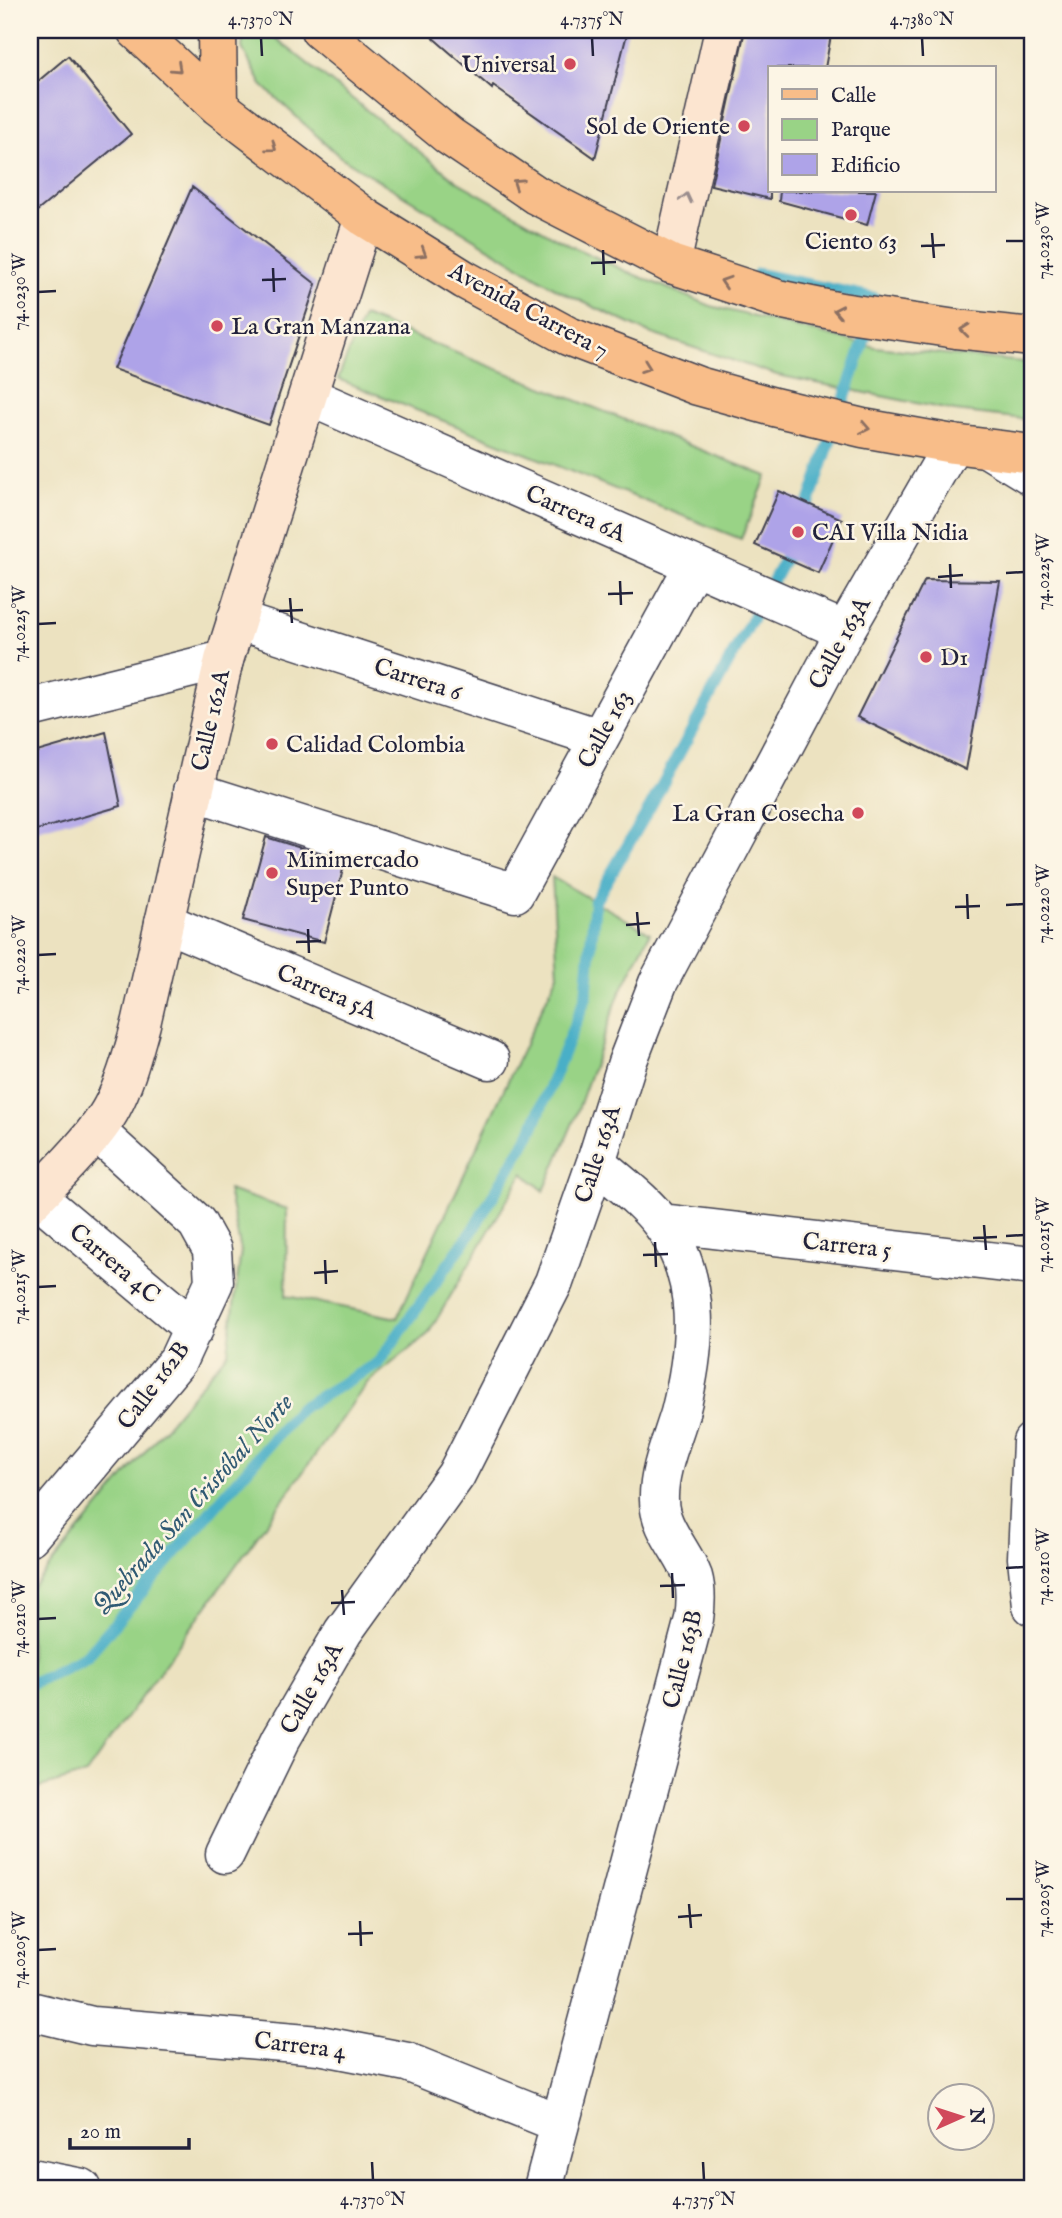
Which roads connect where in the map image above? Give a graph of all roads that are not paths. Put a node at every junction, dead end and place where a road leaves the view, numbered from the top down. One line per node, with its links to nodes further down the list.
1 (136, 30): 5 (main road, Avenida Carrera 7, one-way to 5)
2 (217, 30): 5 (main road)
3 (320, 30): 7 (main road, one-way to 3)
4 (724, 30): 7 (street, one-way to 4)
5 (218, 106): 6 (main road, Avenida Carrera 7, one-way to 6)
6 (364, 217): 9 (street, Calle 162A); 10 (main road, Avenida Carrera 7, one-way to 10)
7 (671, 264): 8 (main road, one-way to 7)
8 (1032, 337)
9 (308, 396): 13 (street, Carrera 6A); 14 (street, Calle 162A)
10 (970, 447): 11 (main road, Avenida Carrera 7); 12 (street); 15 (street, Calle 163A)
11 (1032, 454)
12 (1032, 477)
13 (694, 565): 15 (street, Carrera 6A); 18 (street, Calle 163)
14 (236, 620): 16 (street, Calle 162A); 18 (street, Carrera 6)
15 (845, 631): 23 (street, Calle 163A)
16 (224, 660): 17 (street); 19 (street, Calle 162A)
17 (30, 708)
18 (599, 738): 19 (street, Calle 163)
19 (194, 791): 20 (street, Calle 162A)
20 (164, 922): 21 (street, Carrera 5A); 22 (street, Calle 162A)
21 (491, 1060)
22 (96, 1131): 24 (street, Calle 162A); 27 (street, Calle 162B)
23 (596, 1162): 25 (street, Calle 163B); 31 (street, Calle 163A)
24 (33, 1199): 27 (street, Carrera 4C)
25 (662, 1223): 26 (street, Carrera 5); 33 (street, Calle 163B)
26 (1032, 1266)
27 (194, 1329): 29 (street, Calle 162B)
28 (1032, 1442): 30 (street)
29 (30, 1536)
30 (1032, 1606)
31 (225, 1854)
32 (30, 2011): 33 (street, Carrera 4)
33 (559, 2123): 36 (street, Calle 163B)
34 (30, 2178): 35 (street)
35 (82, 2188)
36 (543, 2188)

